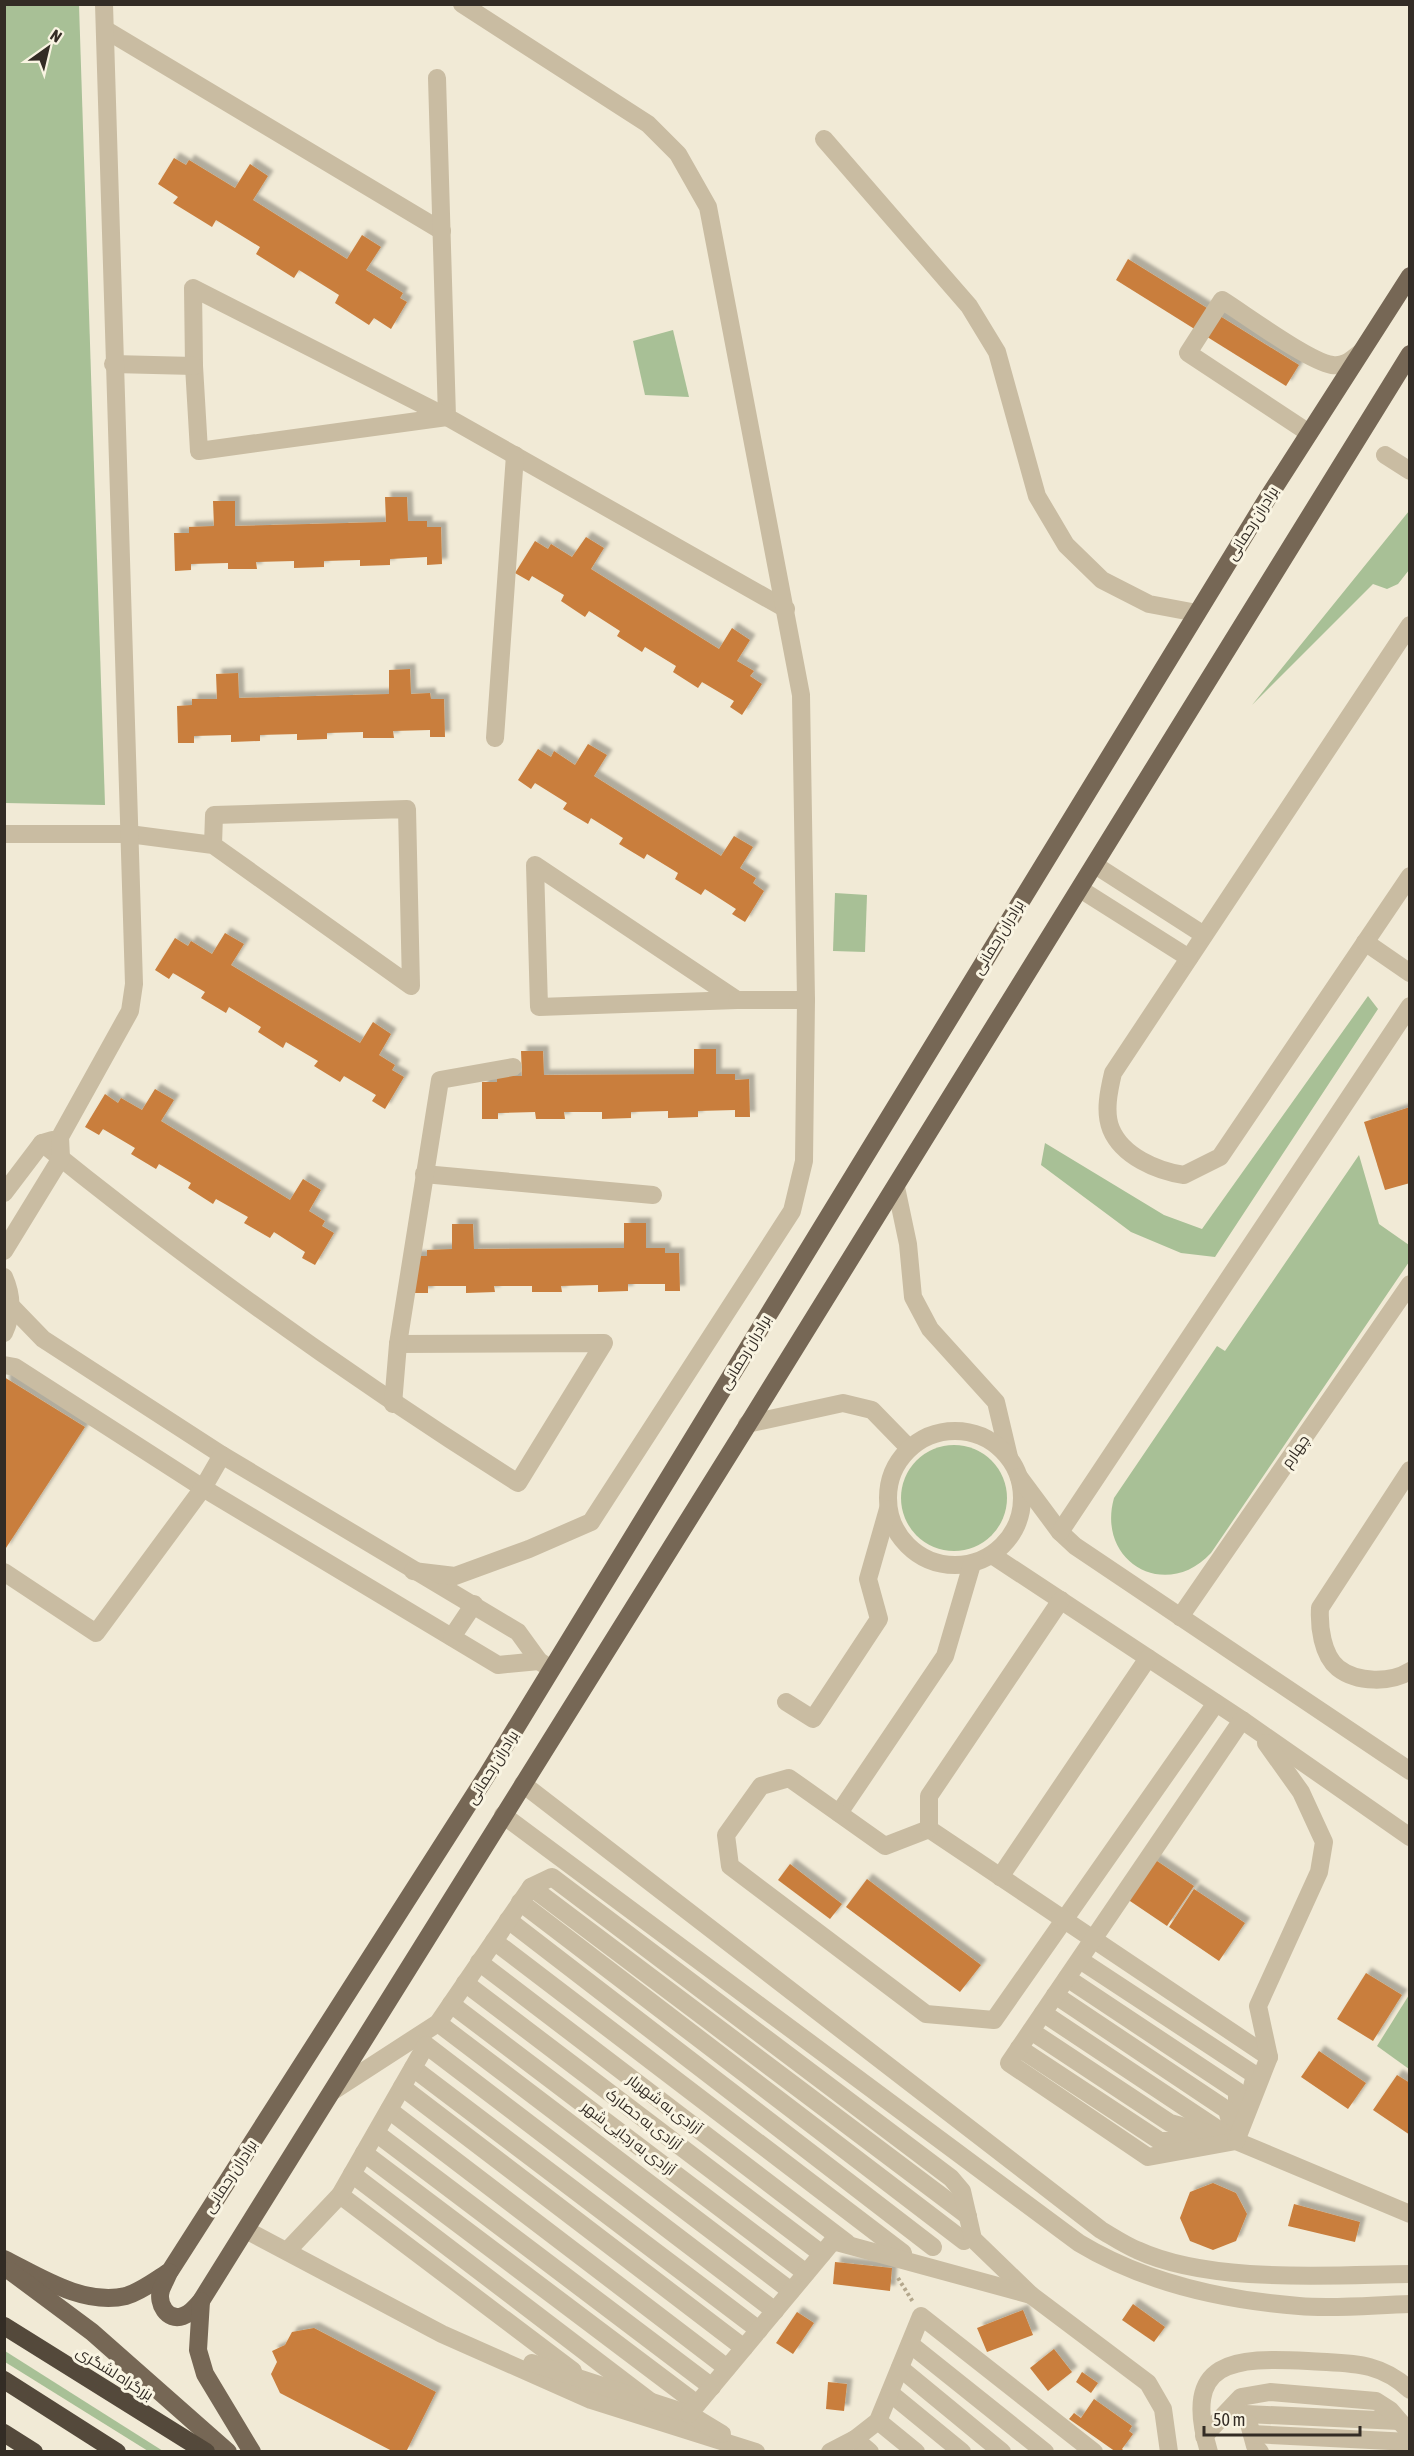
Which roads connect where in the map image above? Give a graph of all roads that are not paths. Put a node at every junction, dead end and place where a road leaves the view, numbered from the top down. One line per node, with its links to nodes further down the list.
1 (104, 4): 3 (street)
2 (462, 4): 17 (street)
3 (106, 30): 6 (street); 10 (street)
4 (437, 78): 6 (street)
5 (824, 139): 18 (street)
6 (442, 231): 12 (street)
7 (1410, 276): 8 (main road, برادران رحمانی)
8 (1361, 352): 13 (main road, برادران رحمانی); 13 (street)
9 (1410, 354): 24 (main road)
10 (113, 364): 11 (street); 22 (street)
11 (194, 366): 12 (street); 12 (street)
12 (447, 417): 14 (street)
13 (1309, 432): 18 (main road, برادران رحمانی)
14 (515, 455): 17 (street); 20 (street)
15 (1385, 455): 16 (street)
16 (1410, 471)
17 (786, 609): 32 (street)
18 (1197, 613): 67 (main road, برادران رحمانی)
19 (1410, 625): 27 (street)
20 (495, 738)
21 (4, 834): 22 (street)
22 (129, 834): 23 (street); 35 (street)
23 (213, 844): 23 (street)
24 (1095, 865): 26 (main road); 27 (street)
25 (1410, 876): 28 (street)
26 (1080, 889): 29 (street); 38 (main road)
27 (1204, 935): 29 (street)
28 (1365, 942): 29 (street); 30 (street)
29 (1189, 958)
30 (1410, 973)
31 (737, 1000): 31 (street); 32 (street)
32 (806, 1000): 60 (street)
33 (1410, 1006): 57 (street)
34 (513, 1067): 37 (street)
35 (51, 1140): 36 (street); 39 (street)
36 (61, 1158): 41 (street); 48 (street)
37 (424, 1174): 40 (street); 46 (street)
38 (896, 1186): 49 (main road); 52 (street)
39 (4, 1193)
40 (653, 1195)
41 (4, 1251)
42 (4, 1277): 44 (street)
43 (1410, 1284): 64 (street, چهارم)
44 (12, 1307): 45 (street); 51 (street)
45 (4, 1334)
46 (398, 1344): 48 (street); 48 (street)
47 (4, 1365): 55 (street)
48 (393, 1404)
49 (747, 1424): 50 (street); 74 (main road)
50 (909, 1448): 52 (street); 56 (street)
51 (222, 1455): 55 (street); 60 (street)
52 (1009, 1457): 54 (street)
53 (1410, 1470): 68 (street)
54 (1019, 1477): 57 (street); 58 (street)
55 (203, 1488): 61 (street); 65 (street)
56 (888, 1509): 59 (street); 69 (street)
57 (1060, 1532): 64 (street)
58 (992, 1555): 59 (street); 62 (street)
59 (972, 1564): 75 (street)
60 (413, 1571): 63 (street)
61 (4, 1572)
62 (1061, 1600): 66 (street); 77 (street)
63 (474, 1604): 65 (street); 67 (street)
64 (1180, 1617): 73 (street)
65 (452, 1637): 67 (street)
66 (1148, 1658): 70 (street); 79 (street)
67 (545, 1665): 113 (main road, برادران رحمانی)
68 (1410, 1671)
69 (786, 1702)
70 (1216, 1703): 71 (street); 82 (street)
71 (1242, 1720): 72 (street); 83 (street)
72 (1258, 1731): 78 (street); 94 (street)
73 (1410, 1771)
74 (523, 1784): 76 (main road); 116 (street)
75 (839, 1813): 77 (street); 82 (street)
76 (503, 1815): 97 (main road); 121 (street)
77 (929, 1829): 79 (street)
78 (1410, 1837)
79 (1000, 1877): 82 (street)
80 (520, 1902): 81 (street); 106 (street); 106 (street)
81 (508, 1920): 84 (street); 108 (street)
82 (1065, 1920): 83 (street)
83 (1094, 1939): 85 (street); 94 (street)
84 (494, 1941): 86 (street); 110 (street)
85 (1080, 1960): 87 (street); 100 (street)
86 (479, 1962): 88 (street); 107 (street, آزادی به شهریار)
87 (1067, 1978): 89 (street); 100 (street)
88 (465, 1983): 90 (street); 107 (street, آزادی به حصارک)
89 (1055, 1995): 91 (street); 100 (street)
90 (452, 2004): 92 (street); 114 (street, آزادی به رجایی شهر)
91 (1043, 2013): 93 (street); 100 (street)
92 (438, 2023): 97 (street); 117 (street)
93 (1031, 2031): 100 (street); 100 (street)
94 (1269, 2057): 100 (street)
95 (413, 2068): 96 (street); 122 (street); 124 (street)
96 (402, 2087): 98 (street); 127 (street)
97 (333, 2091): 105 (main road)
98 (389, 2110): 99 (street); 128 (street)
99 (376, 2133): 101 (street); 132 (street)
100 (1236, 2142): 104 (street)
101 (364, 2153): 102 (street); 137 (street)
102 (352, 2174): 103 (street); 135 (street)
103 (340, 2195): 109 (street); 131 (street)
104 (1410, 2214)
105 (246, 2230): 109 (street); 119 (main road)
106 (968, 2240): 108 (street); 118 (street)
107 (835, 2247): 110 (street); 114 (street)
108 (933, 2247): 110 (street)
109 (288, 2250): 125 (street)
110 (904, 2257): 118 (street)
111 (4, 2259): 113 (main road, برادران رحمانی)
112 (4, 2267): 149 (main road)
113 (170, 2271): 119 (main road)
114 (806, 2273): 117 (street)
115 (1410, 2274): 116 (street)
116 (1300, 2275): 121 (street)
117 (791, 2291): 122 (street)
118 (1031, 2295): 158 (street)
119 (201, 2301): 150 (main road)
120 (1410, 2304): 121 (street)
121 (1300, 2306)
122 (775, 2311): 124 (street)
123 (4, 2326): 148 (highway, بزرگراه لشگری)
124 (759, 2330): 127 (street)
125 (442, 2334): 131 (street); 145 (street)
126 (910, 2344): 129 (street); 156 (street); 157 (street)
127 (744, 2348): 128 (street)
128 (728, 2368): 132 (street)
129 (900, 2368): 134 (street); 155 (street)
130 (4, 2380): 147 (highway)
131 (585, 2380): 135 (street)
132 (712, 2387): 137 (street)
133 (1410, 2390): 144 (street)
134 (890, 2393): 138 (street); 154 (street)
135 (651, 2402): 137 (street)
136 (1244, 2405): 139 (street); 141 (street); 144 (street)
137 (693, 2409): 145 (street)
138 (878, 2421): 142 (street); 153 (street)
139 (1404, 2427)
140 (4, 2433): 146 (highway)
141 (1251, 2434): 143 (street); 159 (street)
142 (855, 2439): 151 (street); 152 (street)
143 (1410, 2442)
144 (1207, 2444)
145 (750, 2450)
146 (34, 2451)
147 (117, 2451)
148 (206, 2451)
149 (228, 2451)
150 (252, 2451)
151 (830, 2451)
152 (870, 2451)
153 (916, 2451)
154 (962, 2451)
155 (1002, 2451)
156 (1045, 2451)
157 (1094, 2451)
158 (1169, 2451)
159 (1260, 2451)

